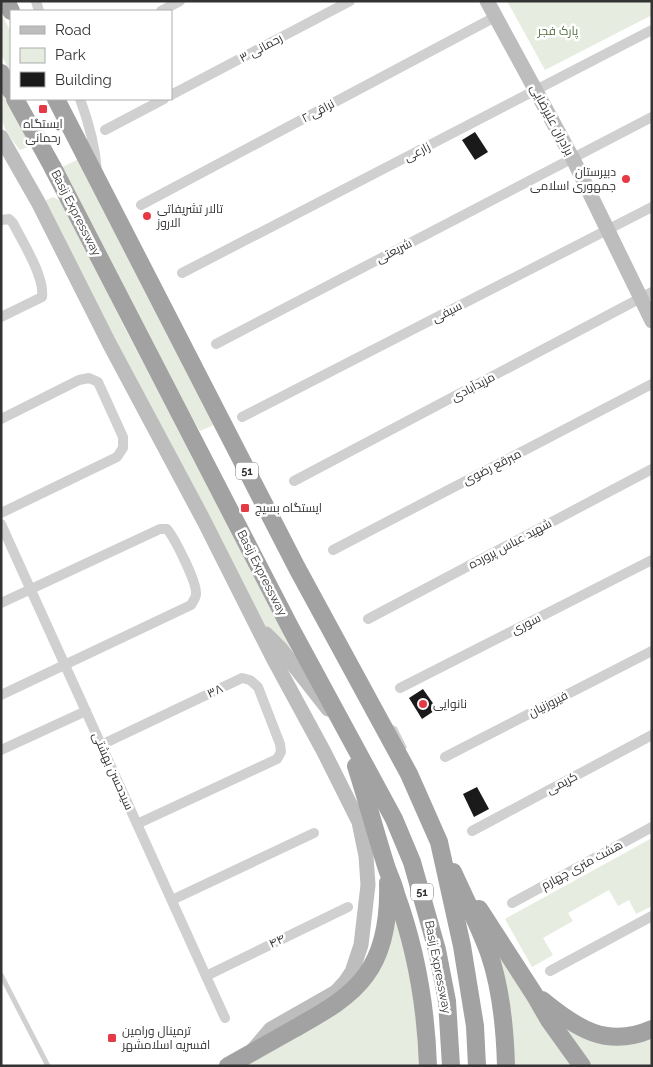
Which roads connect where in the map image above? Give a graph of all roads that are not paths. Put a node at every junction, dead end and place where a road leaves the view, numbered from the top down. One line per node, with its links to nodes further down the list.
1 (180, 1): 4 (street)
2 (350, 1): 10 (street, رحمانی ۳)
3 (487, 1): 5 (main road, برادران علیرضایی)
4 (164, 10)
5 (495, 17): 9 (main road, برادران علیرضایی); 20 (street, نراقی ۲)
6 (652, 30): 9 (street, زارعی)
7 (1, 73): 8 (highway)
8 (10, 90)
9 (536, 90): 18 (main road, برادران علیرضایی); 24 (street, زارعی)
10 (172, 94)
11 (16, 100): 48 (highway, Basij Expressway / 51)
12 (57, 100): 19 (highway, Basij Expressway / 51)
13 (80, 100): 19 (street)
14 (162, 100): 16 (street)
15 (652, 118): 18 (street, شریعتی)
16 (105, 130)
17 (1, 137): 41 (main road)
18 (573, 159): 23 (main road, برادران علیرضایی); 28 (street, شریعتی)
19 (98, 180): 47 (highway, Basij Expressway / 51)
20 (140, 205)
21 (652, 207): 23 (street, سیفی)
22 (1, 220): 26 (street)
23 (608, 230): 25 (main road, برادران علیرضایی); 30 (street, سیفی)
24 (182, 273)
25 (646, 296): 27 (main road, برادران علیرضایی); 33 (street, مزیدآبادی)
26 (1, 317)
27 (652, 321)
28 (216, 344)
29 (652, 384): 36 (street, مبرقع رضوی)
30 (242, 416)
31 (1, 419): 34 (street)
32 (652, 469): 40 (street, شهید عباس پرورده)
33 (294, 481)
34 (1, 513)
35 (1, 524): 38 (street, سیدحسن بهشتی)
36 (333, 550)
37 (652, 560): 44 (street, سوری)
38 (31, 589): 39 (street); 43 (street, سیدحسن بهشتی); 43 (street)
39 (1, 603)
40 (368, 619)
41 (256, 624): 48 (main road); 71 (main road)
42 (652, 651): 53 (street, فیروزنیان)
43 (65, 665): 45 (street); 46 (street, سیدحسن بهشتی)
44 (400, 688)
45 (1, 695)
46 (86, 710): 50 (street, سیدحسن بهشتی); 51 (street)
47 (381, 723): 52 (lane); 56 (highway, Basij Expressway / 51)
48 (347, 733): 59 (highway); 75 (highway, Basij Expressway / 51)
49 (652, 735): 57 (street, کریمی)
50 (101, 745): 54 (street, سیدحسن بهشتی); 54 (street, ۳۸)
51 (1, 750)
52 (408, 756)
53 (445, 757)
54 (137, 824): 61 (street, سیدحسن بهشتی)
55 (652, 827): 62 (street, هشت متری چهارم)
56 (437, 830): 60 (highway); 76 (highway, Basij Expressway / 51)
57 (472, 832)
58 (314, 833): 61 (street)
59 (387, 870): 71 (highway); 74 (highway)
60 (460, 888): 68 (highway); 77 (highway)
61 (172, 900): 67 (street, سیدحسن بهشتی)
62 (512, 903)
63 (348, 907): 67 (street, ۴۴)
64 (652, 916): 65 (street)
65 (550, 971)
66 (1, 974): 72 (lane)
67 (206, 976): 69 (street, سیدحسن بهشتی)
68 (534, 994): 70 (highway); 78 (highway)
69 (225, 1018)
70 (652, 1029)
71 (250, 1053): 73 (highway)
72 (48, 1066)
73 (228, 1066)
74 (428, 1066)
75 (451, 1066)
76 (477, 1066)
77 (506, 1066)
78 (582, 1066)

